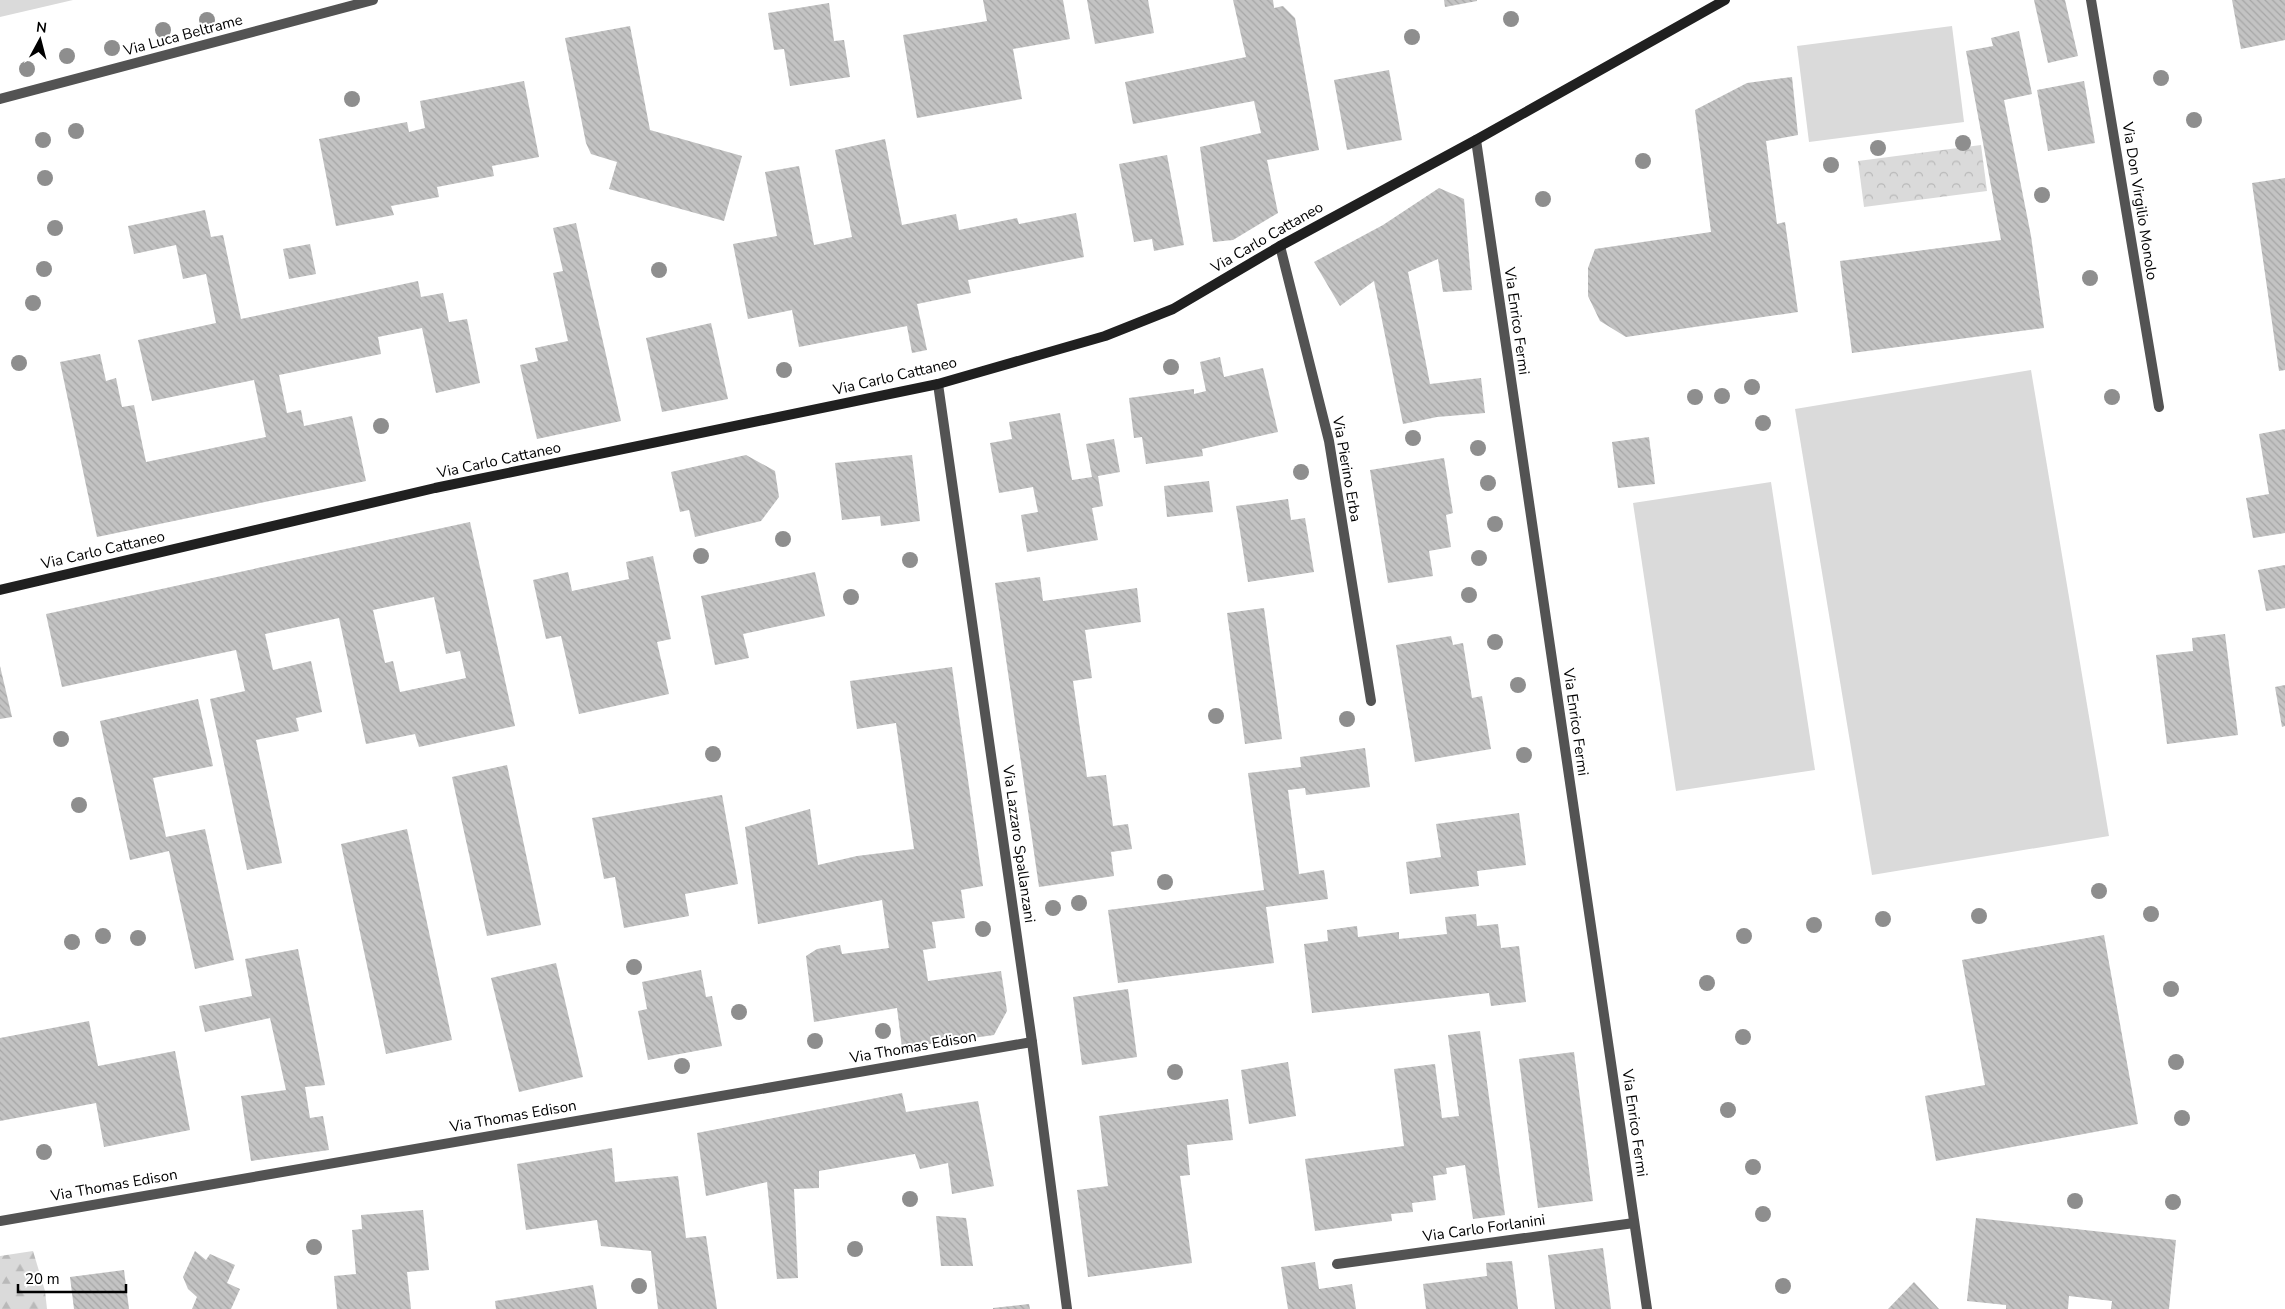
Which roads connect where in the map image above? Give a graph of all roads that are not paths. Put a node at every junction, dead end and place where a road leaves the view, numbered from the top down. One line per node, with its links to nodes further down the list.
1 (373, 0): 4 (street, Via Luca Beltrame)
2 (1725, 0): 5 (street, Via Carlo Cattaneo)
3 (2091, 0): 8 (street, Via Don Virgilio Monolo)
4 (0, 99)
5 (1476, 140): 6 (street, Via Carlo Cattaneo); 13 (street, Via Enrico Fermi)
6 (1280, 246): 7 (street, Via Carlo Cattaneo); 10 (street, Via Pierino Erba)
7 (938, 384): 9 (street, Via Carlo Cattaneo); 11 (street, Via Lazzaro Spallanzani)
8 (2159, 407)
9 (0, 590)
10 (1371, 701)
11 (1032, 1042): 12 (street, Via Thomas Edison); 15 (street, Via Lazzaro Spallanzani)
12 (0, 1220)
13 (1634, 1223): 14 (street, Via Carlo Forlanini); 16 (street, Via Enrico Fermi)
14 (1337, 1264)
15 (1067, 1309)
16 (1647, 1309)

